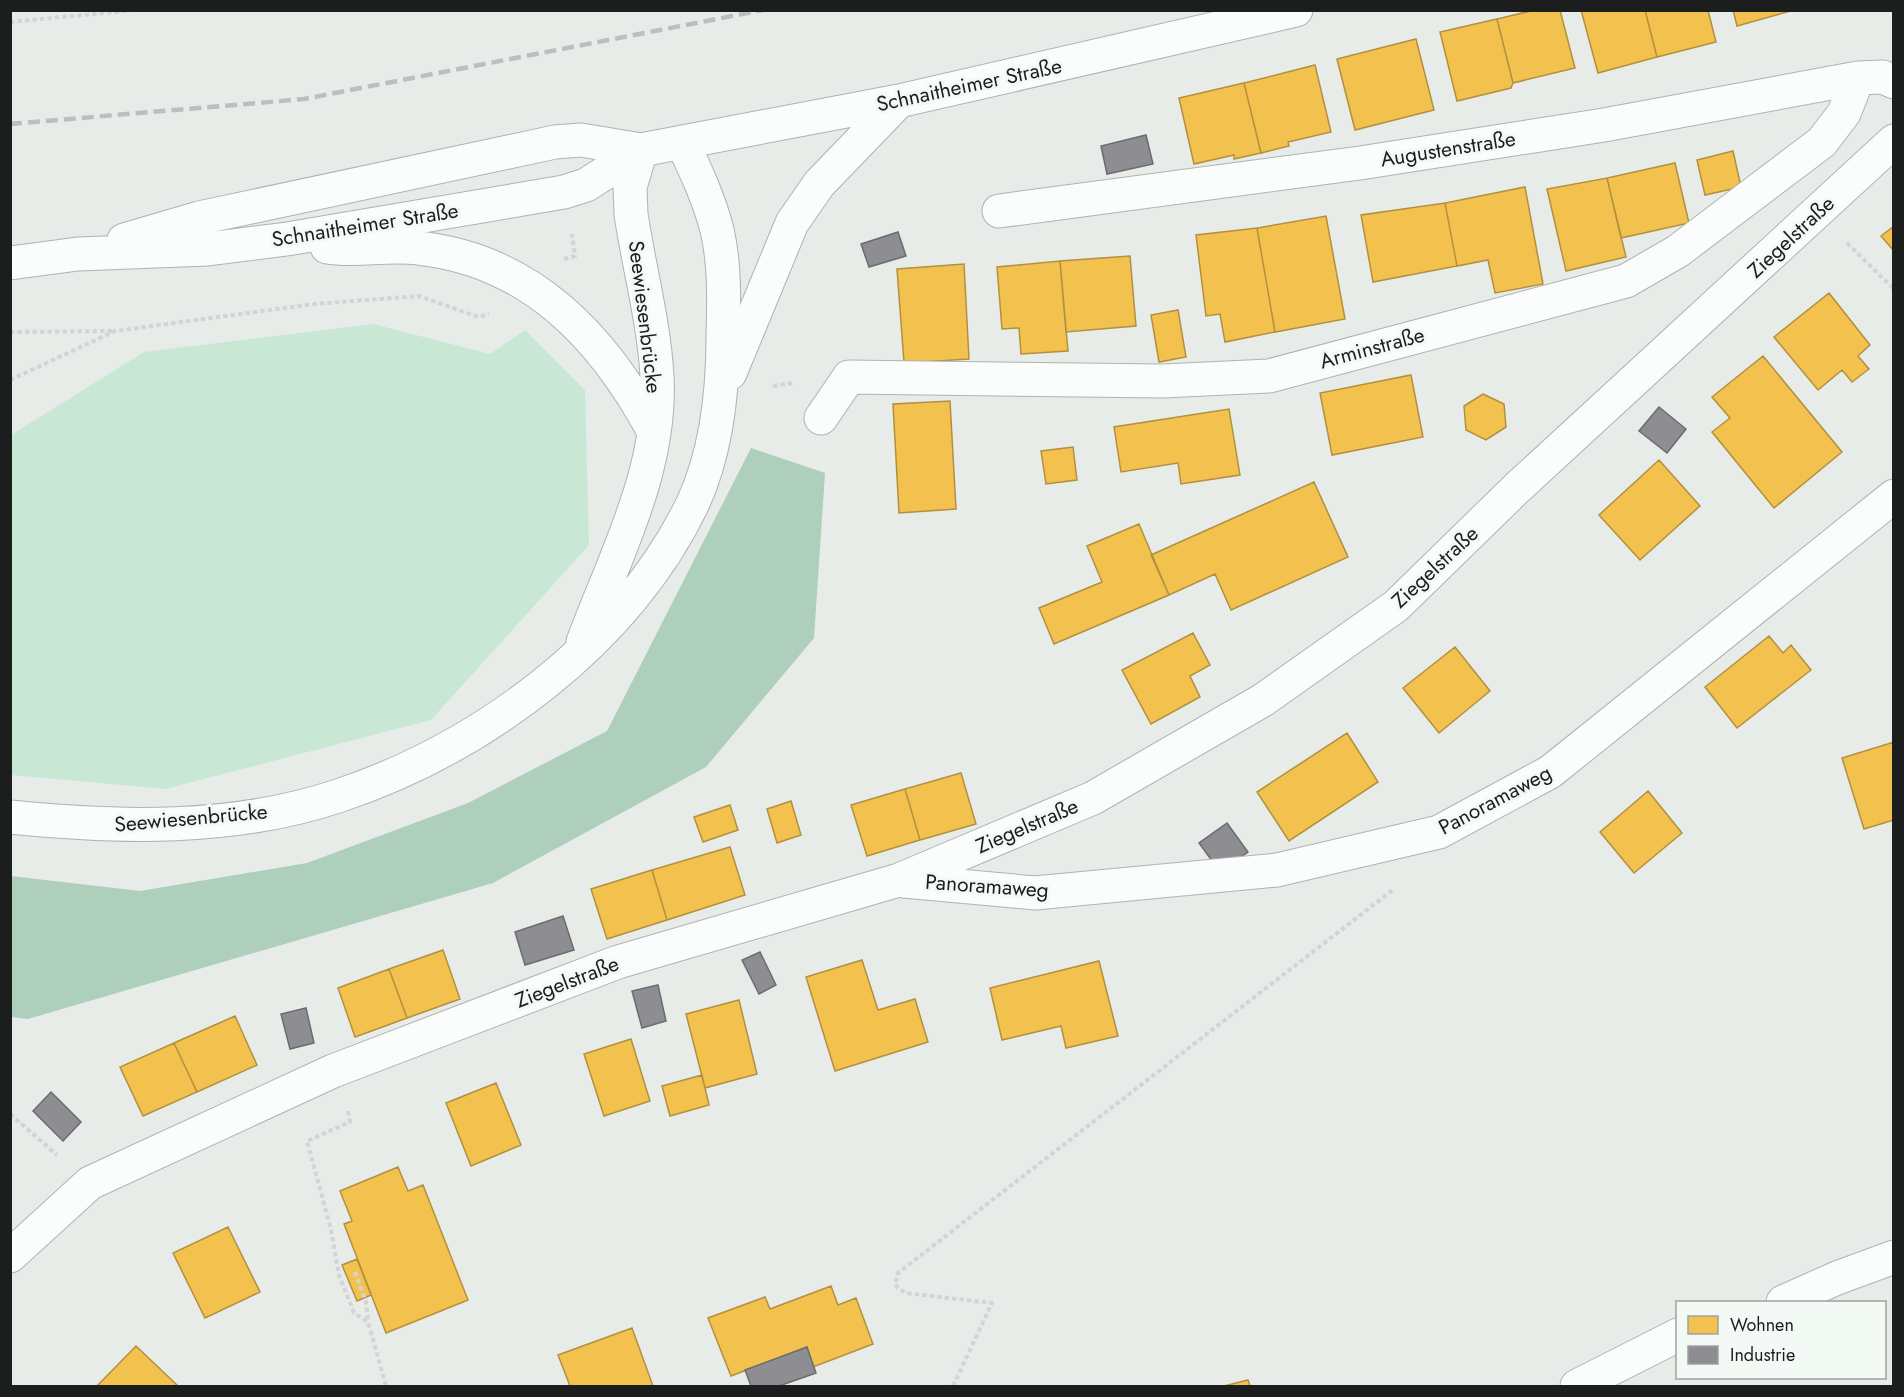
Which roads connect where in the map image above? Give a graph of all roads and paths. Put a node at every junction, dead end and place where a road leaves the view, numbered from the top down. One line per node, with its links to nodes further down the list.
1 (136, 10): 3 (path)
2 (1296, 10): 6 (street, Schnaitheimer Straße)
3 (10, 22)
4 (1858, 78): 5 (street, Augustenstraße); 11 (street, Augustenstraße); 20 (street, Arminstraße)
5 (1893, 82)
6 (899, 101): 8 (street, Schnaitheimer Straße); 22 (street)
7 (1893, 141): 12 (street, Ziegelstraße)
8 (682, 142): 9 (street, Schnaitheimer Straße); 22 (street, Seewiesenbrücke)
9 (641, 150): 10 (street, Schnaitheimer Straße); 14 (street, Schnaitheimer Straße); 24 (street, Seewiesenbrücke)
10 (564, 192): 13 (street, Schnaitheimer Straße); 16 (path)
11 (999, 211)
12 (1816, 214): 17 (path); 28 (street, Ziegelstraße)
13 (287, 239): 14 (street, Schnaitheimer Straße); 16 (street)
14 (78, 254): 15 (street, Schnaitheimer Straße)
15 (10, 263)
16 (524, 282): 18 (path); 24 (street)
17 (1893, 289)
18 (115, 331): 19 (path); 21 (path)
19 (10, 332)
20 (849, 376): 22 (path); 23 (street)
21 (10, 380)
22 (723, 392): 26 (street, Seewiesenbrücke)
23 (821, 418)
24 (655, 432): 26 (street, Seewiesenbrücke)
25 (1893, 495): 28 (street, Panoramaweg)
26 (580, 652): 27 (street, Seewiesenbrücke)
27 (10, 817)
28 (899, 880): 32 (street, Ziegelstraße)
29 (1400, 884): 42 (path)
30 (10, 1114): 32 (path)
31 (350, 1122): 39 (path)
32 (90, 1183): 33 (street, Ziegelstraße)
33 (10, 1256)
34 (1893, 1257): 38 (street)
35 (355, 1272): 37 (path)
36 (364, 1276): 37 (path)
37 (358, 1278): 39 (path)
38 (1785, 1301)
39 (368, 1322): 41 (path)
40 (1676, 1336): 43 (street)
41 (386, 1386)
42 (953, 1386)
43 (1577, 1386)

